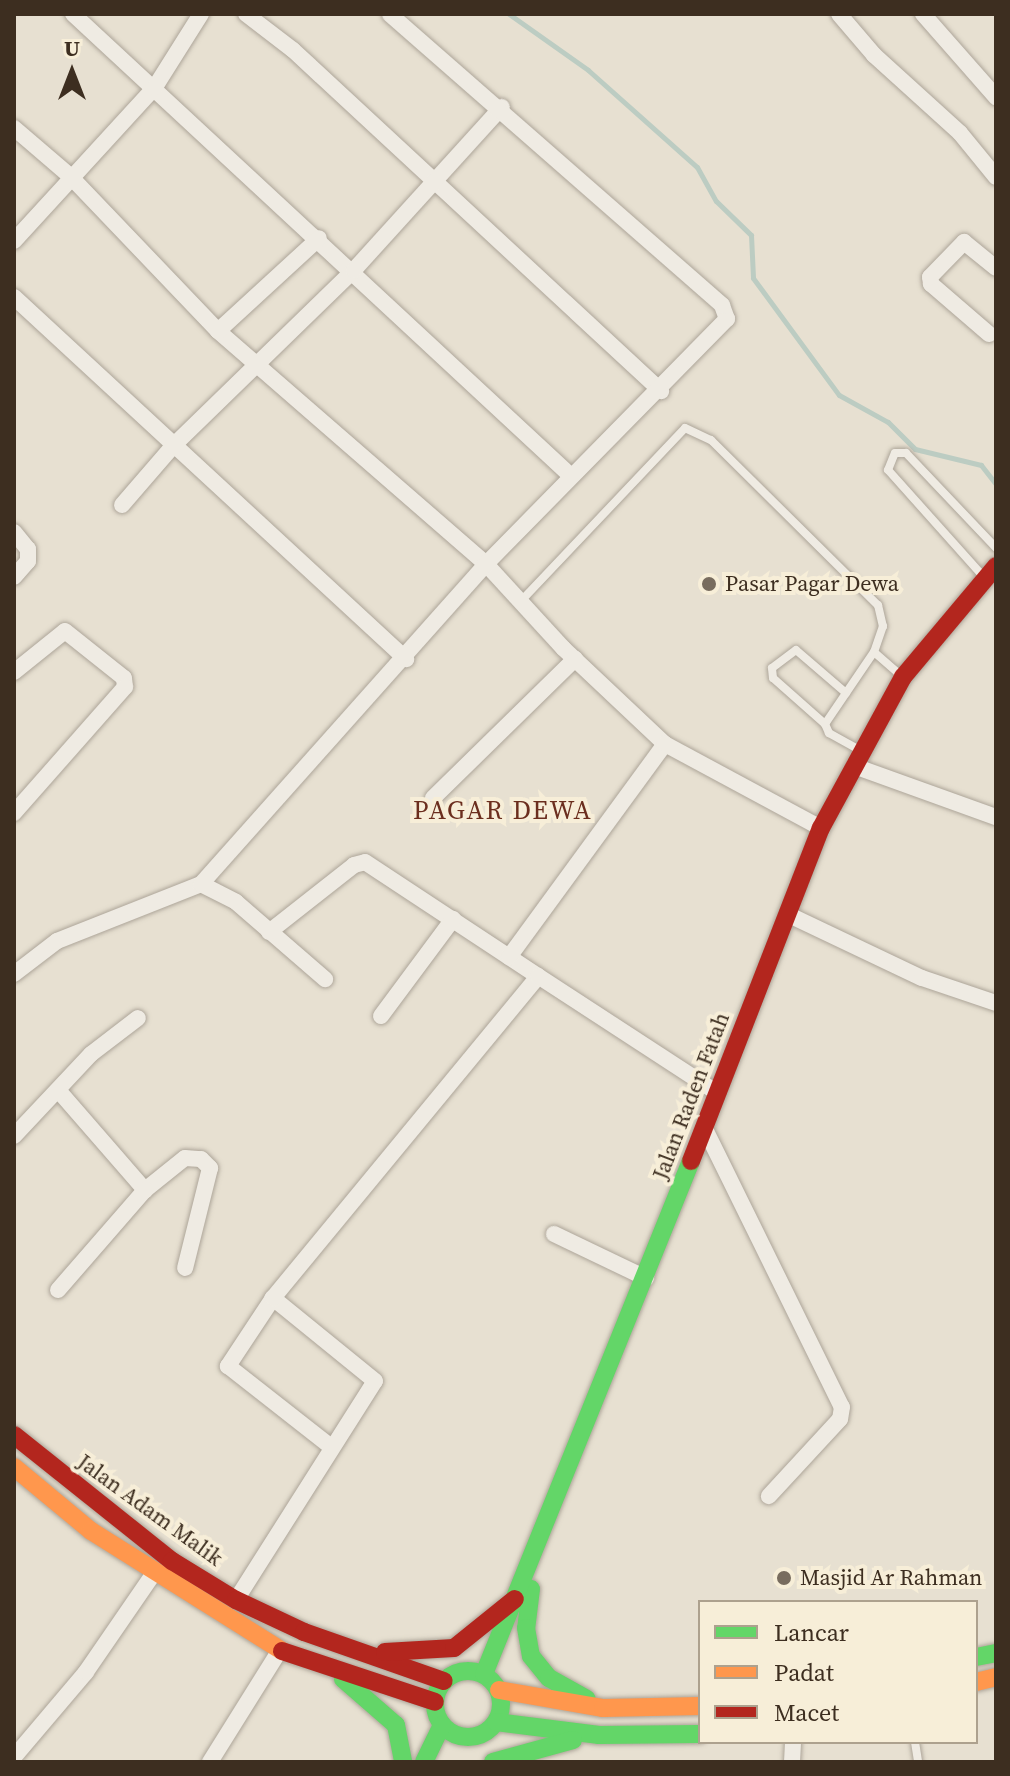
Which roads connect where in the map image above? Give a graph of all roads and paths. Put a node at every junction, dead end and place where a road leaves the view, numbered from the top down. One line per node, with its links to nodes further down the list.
1 (73, 14): 7 (street)
2 (201, 14): 7 (street)
3 (246, 14): 13 (street)
4 (390, 14): 9 (street)
5 (839, 14): 12 (street)
6 (923, 14): 8 (street)
7 (155, 87): 11 (street); 14 (street)
8 (996, 97)
9 (502, 107): 13 (street); 22 (street)
10 (14, 128): 11 (street)
11 (70, 176): 15 (street); 19 (street)
12 (996, 177)
13 (433, 183): 17 (street); 22 (street)
14 (319, 238): 17 (street); 19 (street)
15 (14, 241)
16 (996, 268): 20 (street)
17 (354, 270): 21 (street); 24 (street)
18 (14, 297): 23 (street)
19 (218, 331): 21 (street)
20 (989, 334)
21 (257, 361): 23 (street); 28 (street)
22 (661, 391): 24 (street)
23 (173, 446): 25 (street); 33 (street)
24 (571, 476): 28 (street)
25 (122, 505)
26 (14, 532): 30 (street)
27 (996, 548): 29 (lane)
28 (486, 564): 31 (street); 33 (street)
29 (990, 572): 36 (main road, Jalan Raden Fatah)
30 (14, 577)
31 (521, 601): 32 (lane); 34 (street)
32 (874, 652): 36 (lane); 37 (lane)
33 (406, 659): 45 (street)
34 (575, 659): 39 (street); 41 (street)
35 (14, 672): 42 (street)
36 (903, 677): 40 (main road, Jalan Raden Fatah)
37 (846, 693): 38 (lane); 38 (lane)
38 (825, 724): 40 (lane)
39 (665, 744): 44 (street); 49 (street)
40 (856, 758): 43 (street); 44 (main road, Jalan Raden Fatah)
41 (433, 798)
42 (14, 813)
43 (996, 817)
44 (821, 828): 46 (main road, Jalan Raden Fatah)
45 (201, 884): 48 (street); 50 (street)
46 (787, 914): 53 (street); 57 (main road, Jalan Raden Fatah)
47 (453, 919): 48 (street); 49 (street); 54 (street)
48 (269, 932): 52 (street)
49 (509, 957): 51 (street)
50 (14, 974)
51 (538, 976): 57 (street); 65 (street)
52 (325, 979)
53 (996, 1003)
54 (381, 1016)
55 (138, 1018): 56 (street)
56 (58, 1090): 59 (street); 60 (street)
57 (716, 1092): 58 (main road, Jalan Raden Fatah)
58 (703, 1125): 63 (main road, Jalan Raden Fatah); 69 (street)
59 (14, 1136)
60 (145, 1190): 62 (street); 64 (street)
61 (554, 1234): 63 (street)
62 (185, 1268)
63 (646, 1278): 70 (main road, Jalan Raden Fatah)
64 (58, 1290)
65 (273, 1298): 67 (street); 67 (street)
66 (14, 1435): 73 (main road, Jalan Adam Malik)
67 (330, 1446): 73 (street)
68 (14, 1467): 71 (main road)
69 (769, 1496)
70 (535, 1555): 72 (main road, Jalan Raden Fatah); 82 (main road)
71 (154, 1573): 74 (main road); 88 (street)
72 (517, 1598): 75 (main road); 77 (main road, Jalan Raden Fatah)
73 (236, 1600): 75 (main road, Jalan Adam Malik)
74 (280, 1650): 76 (main road); 89 (street)
75 (353, 1650): 78 (main road, Jalan Adam Malik)
76 (335, 1673): 80 (main road); 90 (main road)
77 (484, 1674): 78 (main road); 79 (main road)
78 (444, 1681): 80 (main road)
79 (499, 1690): 82 (main road); 83 (main road)
80 (435, 1702): 84 (main road)
81 (698, 1706): 82 (main road)
82 (603, 1708)
83 (496, 1722): 86 (main road); 87 (main road)
84 (442, 1725): 87 (main road); 91 (main road)
85 (698, 1734): 86 (main road)
86 (599, 1735): 93 (main road)
87 (467, 1737): 92 (main road)
88 (14, 1757)
89 (210, 1762)
90 (403, 1762)
91 (424, 1762)
92 (455, 1762)
93 (493, 1762)

